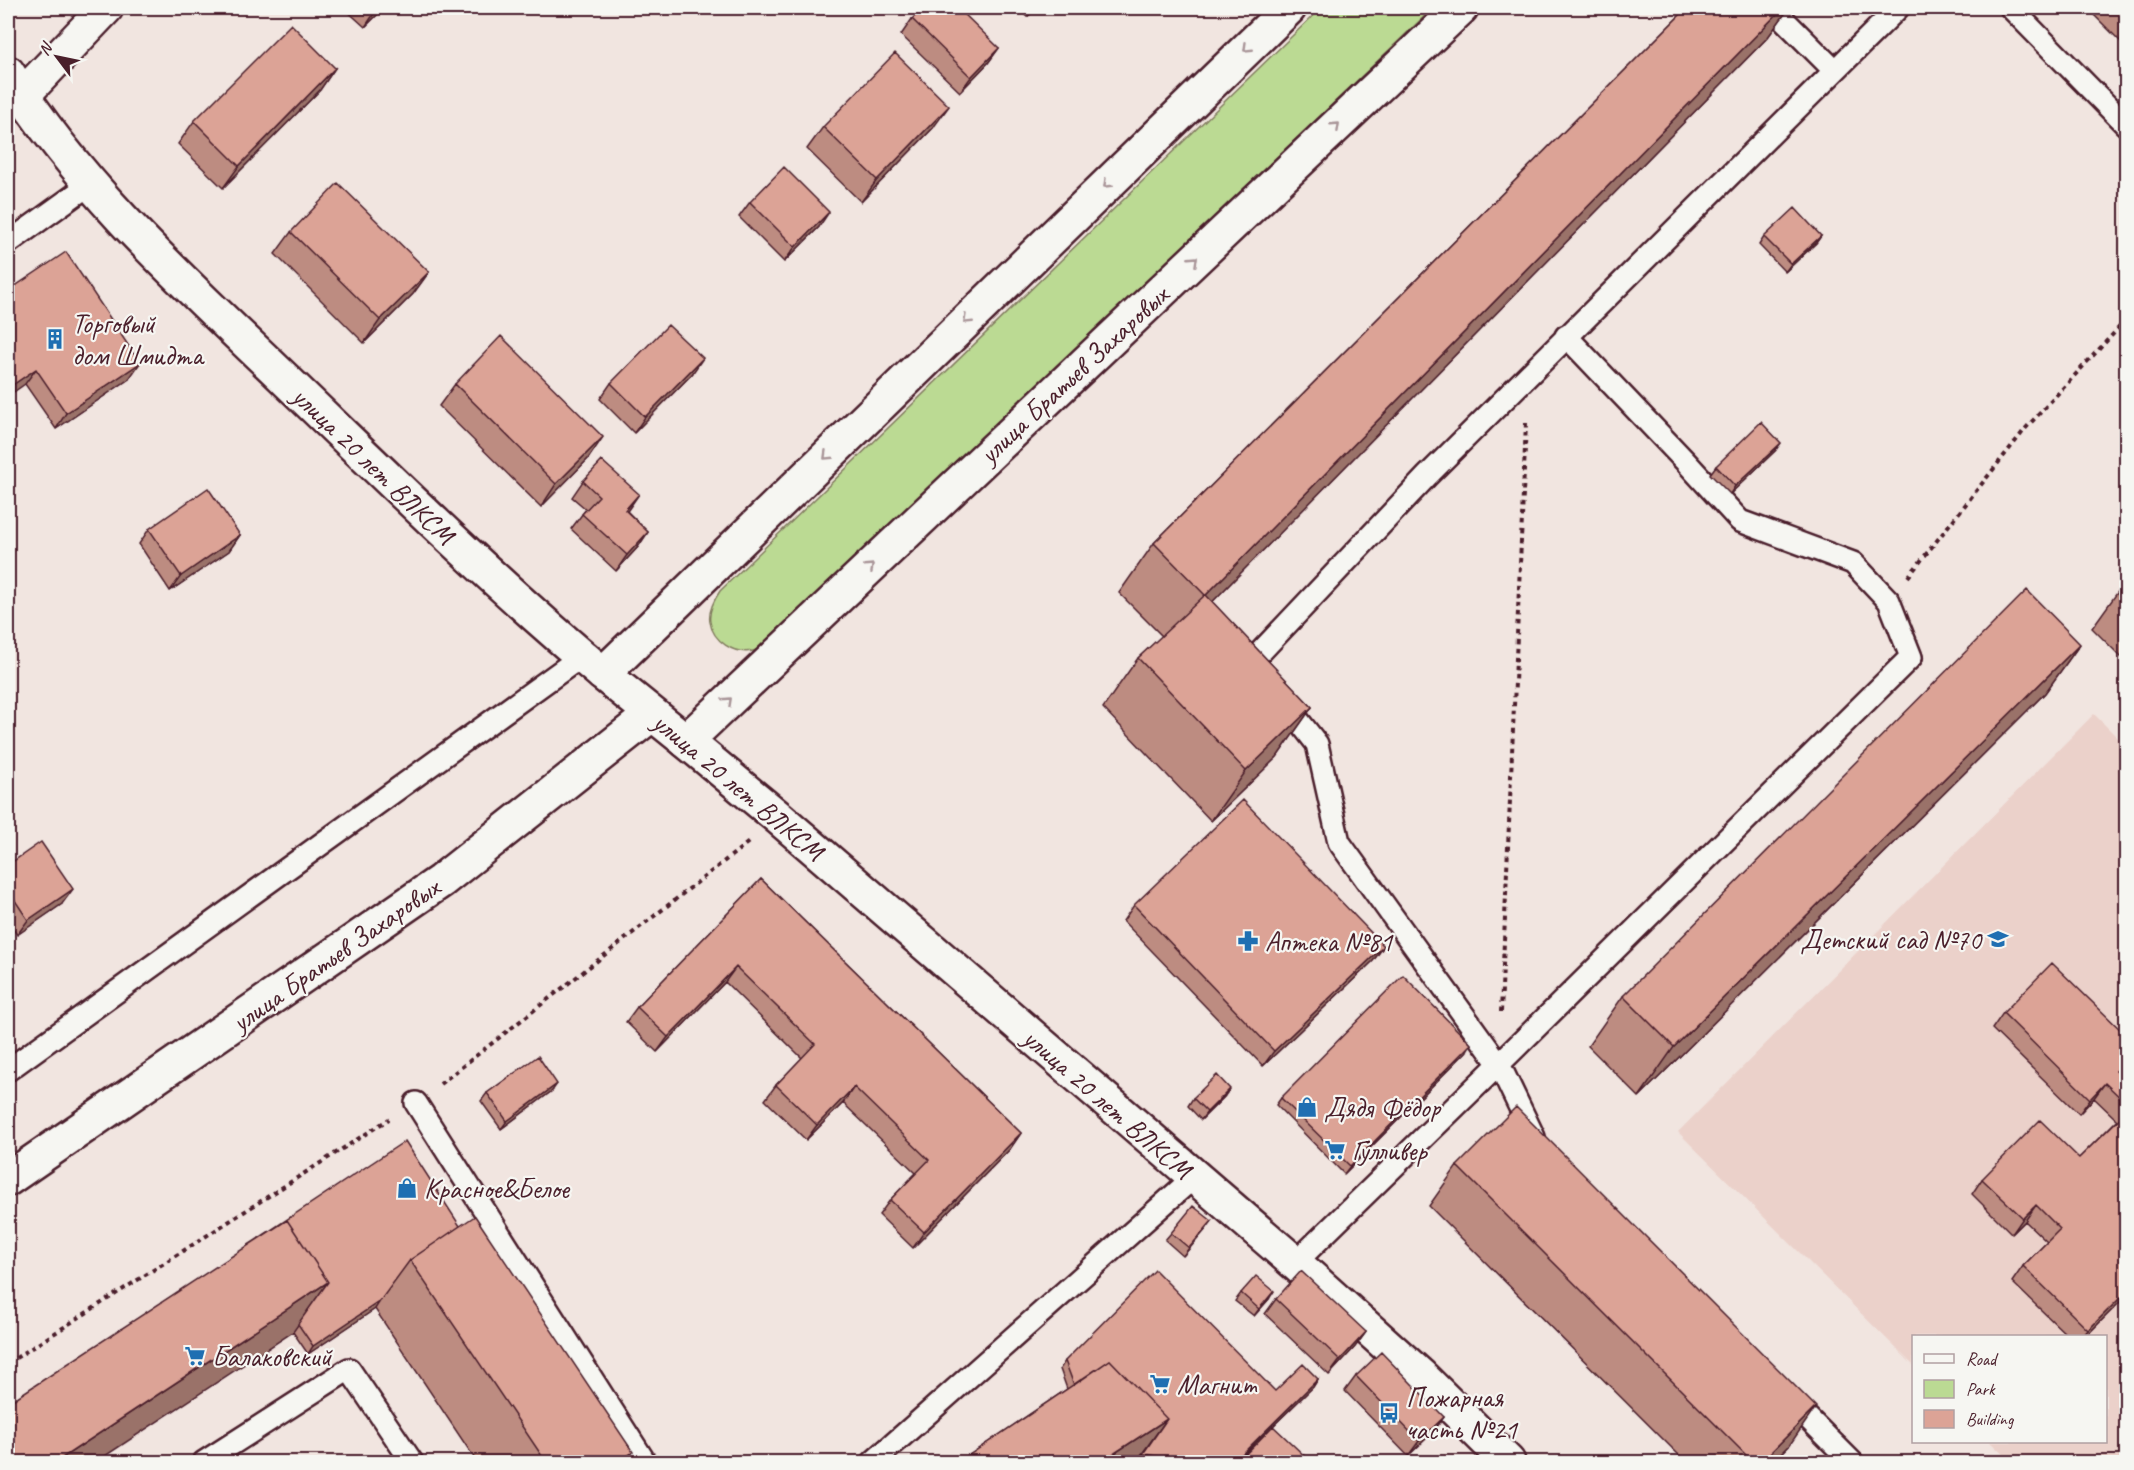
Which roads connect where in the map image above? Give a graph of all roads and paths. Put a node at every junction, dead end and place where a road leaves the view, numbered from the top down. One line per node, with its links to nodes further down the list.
1 (106, 8): 8 (main road)
2 (1289, 8): 16 (main road, one-way to 16)
3 (1461, 8): 18 (main road, улица Братьев Захаровых, one-way to 3)
4 (1772, 8): 7 (lane)
5 (1898, 8): 7 (lane)
6 (2011, 8): 9 (lane)
7 (1834, 70): 13 (lane)
8 (15, 84): 10 (main road, улица 20 лет ВЛКСМ)
9 (2127, 125)
10 (90, 184): 11 (lane); 16 (main road, улица 20 лет ВЛКСМ)
11 (8, 243)
12 (2127, 320): 15 (path)
13 (1566, 336): 14 (lane); 15 (lane)
14 (1528, 374): 19 (path); 19 (lane)
15 (1889, 601): 19 (lane)
16 (593, 665): 17 (main road, улица 20 лет ВЛКСМ); 20 (lane)
17 (652, 714): 18 (main road, улица 20 лет ВЛКСМ); 24 (main road, улица Братьев Захаровых)
18 (686, 741): 23 (main road, улица 20 лет ВЛКСМ)
19 (1499, 1064): 22 (lane); 25 (lane)
20 (8, 1070)
21 (416, 1102): 30 (lane)
22 (1542, 1155)
23 (1194, 1178): 25 (main road, улица 20 лет ВЛКСМ); 31 (lane)
24 (8, 1179)
25 (1295, 1263): 32 (main road, улица 20 лет ВЛКСМ)
26 (1778, 1389): 27 (lane)
27 (1845, 1460)
28 (204, 1462): 29 (lane)
29 (412, 1462)
30 (645, 1462)
31 (873, 1462)
32 (1508, 1462)

